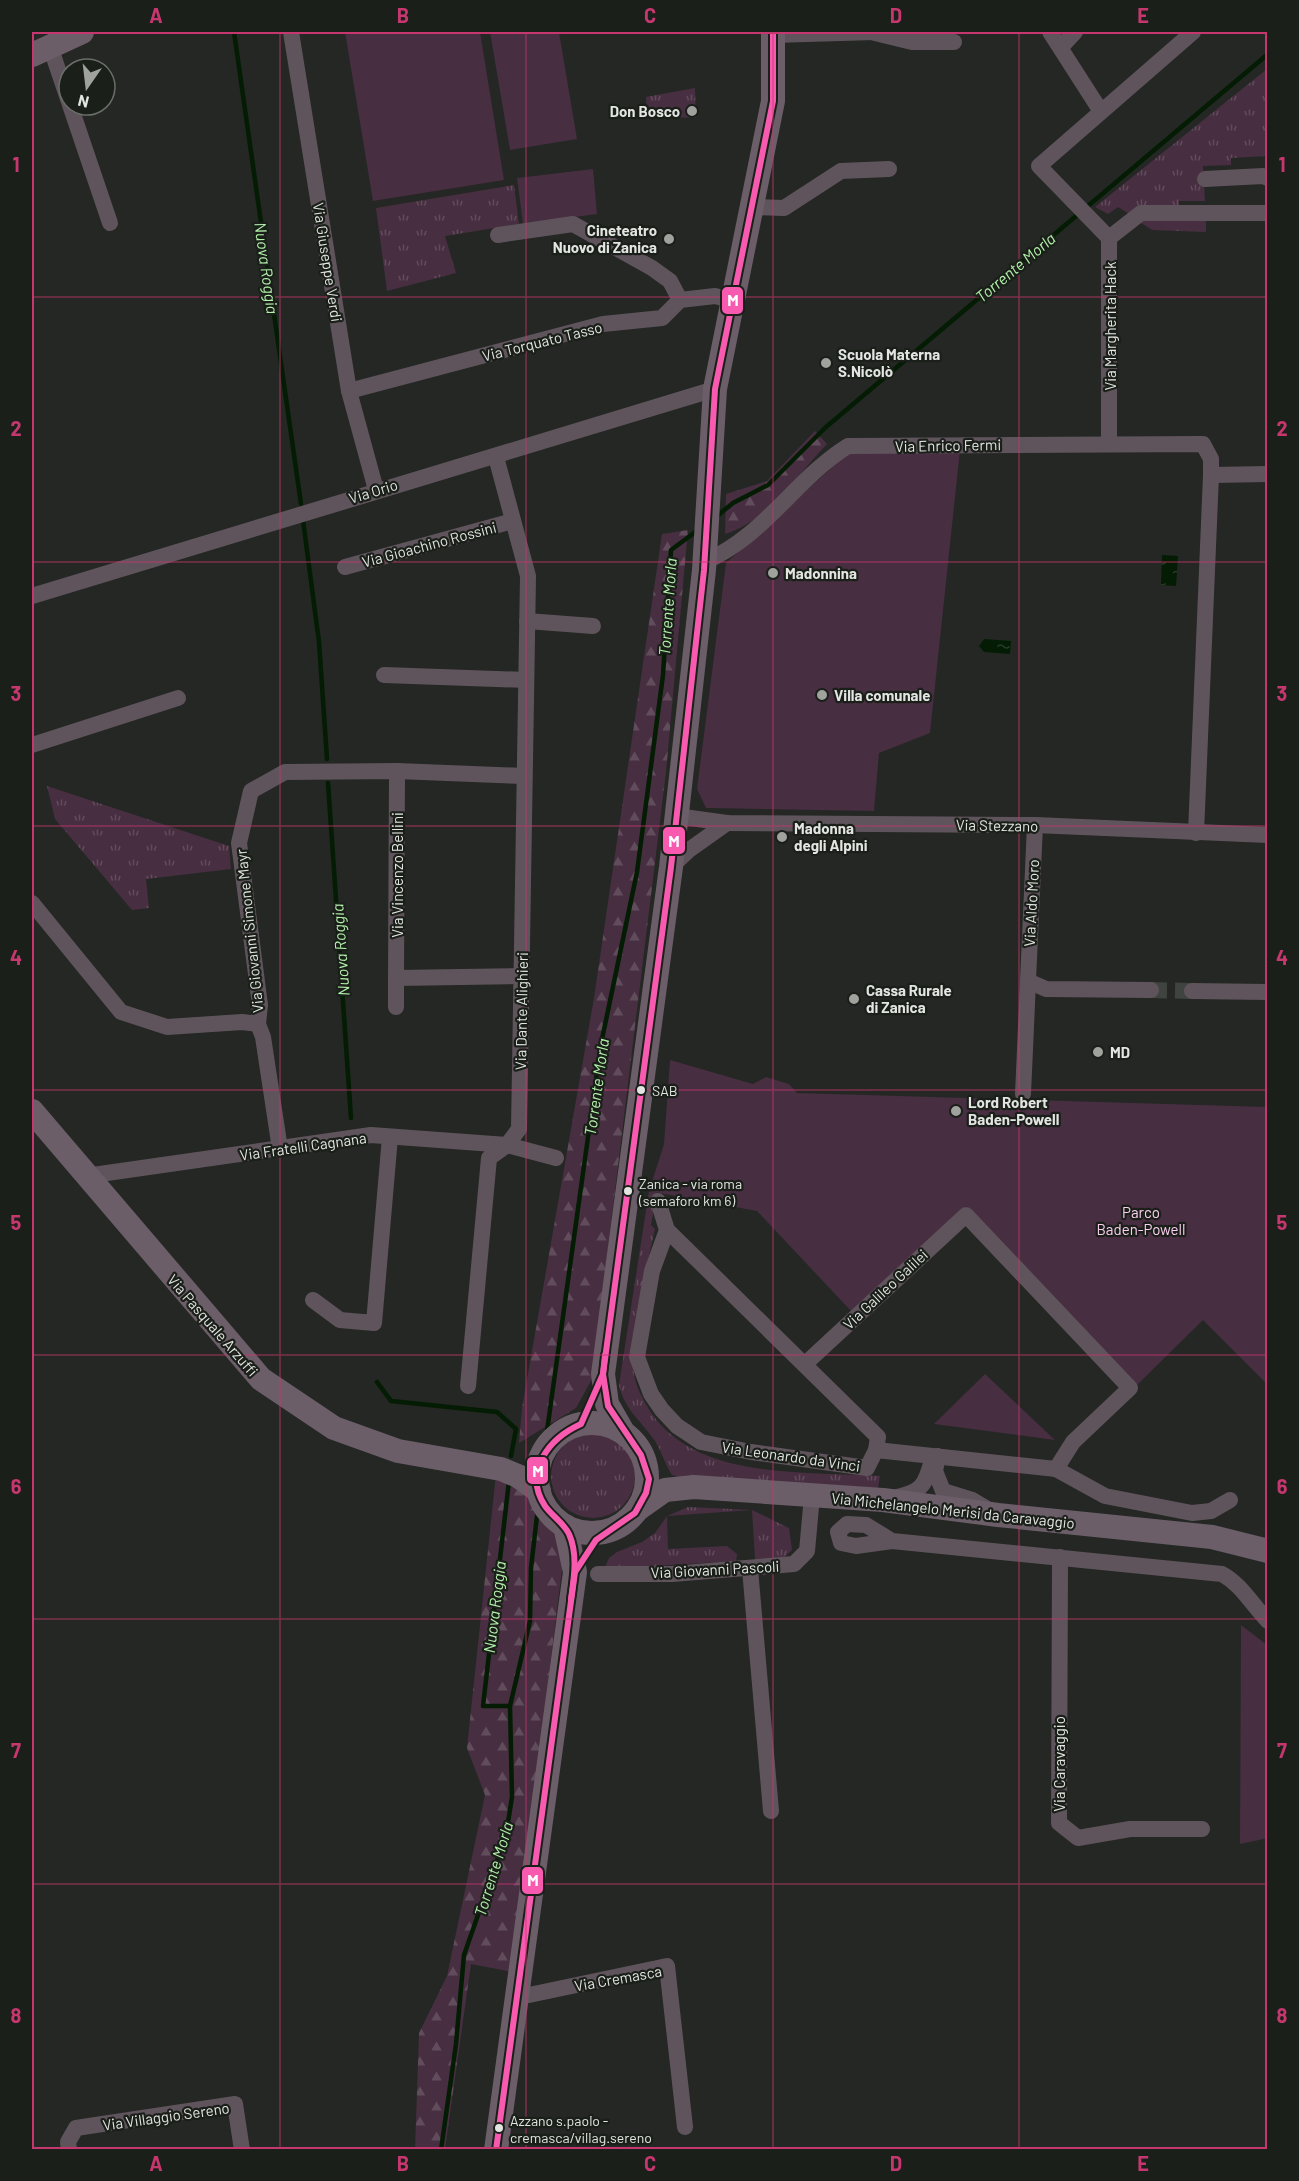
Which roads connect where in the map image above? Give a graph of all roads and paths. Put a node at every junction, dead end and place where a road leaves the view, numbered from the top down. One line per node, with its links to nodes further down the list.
1 (82, 32): 10 (main road)
2 (291, 32): 25 (street, Via Giuseppe Verdi)
3 (875, 32): 7 (street); 8 (street)
4 (1050, 32): 9 (street)
5 (1075, 32): 9 (street)
6 (1194, 32): 12 (street)
7 (773, 33): 17 (main road)
8 (954, 42)
9 (1061, 47): 12 (street)
10 (41, 50): 11 (street)
11 (57, 79)
12 (1100, 110): 21 (street)
13 (75, 117): 19 (street)
14 (889, 169): 17 (street)
15 (1268, 178): 16 (street)
16 (1205, 179)
17 (751, 207): 23 (main road)
18 (1268, 213): 21 (street)
19 (110, 223)
20 (498, 235): 22 (street)
21 (1109, 238): 26 (street, Via Margherita Hack)
22 (680, 300): 23 (street); 25 (street, Via Torquato Tasso)
23 (731, 300): 24 (main road)
24 (715, 389): 27 (street, Via Orio); 32 (main road)
25 (349, 391): 30 (street, Via Giuseppe Verdi)
26 (1109, 443): 29 (street, Via Enrico Fermi); 32 (street, Via Enrico Fermi)
27 (496, 457): 30 (street, Via Orio); 31 (street, Via Dante Alighieri)
28 (1268, 474): 29 (street)
29 (1211, 475): 46 (street, Via Enrico Fermi)
30 (376, 490): 34 (street, Via Orio)
31 (513, 521): 33 (street, Via Gioachino Rossini); 35 (street, Via Dante Alighieri)
32 (704, 552): 43 (main road)
33 (345, 567)
34 (32, 596)
35 (527, 621): 36 (street); 38 (street, Via Dante Alighieri)
36 (593, 626)
37 (384, 675): 38 (street)
38 (526, 680): 42 (street, Via Dante Alighieri)
39 (178, 698): 40 (street)
40 (32, 745)
41 (397, 771): 42 (street, Via Giovanni Simone Mayr); 51 (street, Via Vincenzo Bellini); 57 (street, Via Giovanni Simone Mayr)
42 (524, 776): 50 (street, Via Dante Alighieri)
43 (676, 816): 44 (street, Via Stezzano); 48 (main road)
44 (727, 823): 45 (street, Via Stezzano); 48 (street)
45 (1035, 825): 46 (street, Via Stezzano); 52 (street, Via Aldo Moro)
46 (1196, 833): 47 (street, Via Stezzano)
47 (1268, 835)
48 (671, 867): 69 (main road)
49 (32, 903): 57 (street)
50 (521, 976): 51 (street); 61 (street, Via Dante Alighieri)
51 (396, 978): 56 (street, Via Vincenzo Bellini)
52 (1028, 981): 53 (street); 58 (street, Via Aldo Moro)
53 (1151, 990)
54 (1192, 991): 55 (street)
55 (1268, 992)
56 (396, 1007)
57 (258, 1024): 62 (street, Via Giovanni Simone Mayr)
58 (1023, 1094)
59 (32, 1111): 64 (main road, Via Pasquale Arzuffi)
60 (390, 1137): 61 (street, Via Fratelli Cagnana); 62 (street, Via Fratelli Cagnana); 67 (street)
61 (507, 1145): 63 (street, Via Fratelli Cagnana); 70 (street, Via Dante Alighieri)
62 (279, 1149): 64 (street, Via Fratelli Cagnana)
63 (556, 1158)
64 (86, 1176): 76 (main road, Via Pasquale Arzuffi)
65 (658, 1201): 66 (street)
66 (666, 1230): 68 (street, Via Leonardo da Vinci); 74 (street, Via Leonardo da Vinci)
67 (313, 1300)
68 (805, 1364): 74 (street, Via Leonardo da Vinci); 78 (street, Via Galileo Galilei)
69 (603, 1374): 71 (main road); 72 (main road)
70 (468, 1386)
71 (581, 1424): 72 (main road); 73 (main road)
72 (623, 1432): 77 (main road)
73 (545, 1450): 76 (main road, Via Pasquale Arzuffi); 80 (main road)
74 (876, 1450): 75 (street)
75 (935, 1456): 78 (street); 82 (street); 85 (street)
76 (485, 1465): 80 (main road, Via Pasquale Arzuffi)
77 (647, 1467): 79 (main road, Via Michelangelo Merisi da Caravaggio); 84 (main road)
78 (1056, 1469): 83 (street)
79 (694, 1487): 81 (main road, Via Michelangelo Merisi da Caravaggio); 84 (main road, Via Michelangelo Merisi da Caravaggio)
80 (539, 1491): 86 (main road)
81 (812, 1496): 82 (main road, Via Michelangelo Merisi da Caravaggio); 93 (street, Via Giovanni Pascoli)
82 (883, 1500): 85 (main road, Via Michelangelo Merisi da Caravaggio)
83 (1230, 1500)
84 (638, 1509): 87 (main road)
85 (998, 1515): 89 (main road, Via Michelangelo Merisi da Caravaggio)
86 (565, 1526): 87 (main road); 94 (main road)
87 (604, 1532): 94 (main road)
88 (1268, 1534): 89 (main road, Via Michelangelo Merisi da Caravaggio)
89 (1212, 1537): 91 (main road, Via Michelangelo Merisi da Caravaggio)
90 (892, 1541): 92 (street)
91 (1268, 1551)
92 (1059, 1557): 95 (street); 98 (street, Via Caravaggio)
93 (750, 1569): 94 (street, Via Giovanni Pascoli); 97 (street)
94 (586, 1573): 99 (main road)
95 (1261, 1609): 96 (street)
96 (1268, 1621)
97 (771, 1812)
98 (1202, 1829)
99 (519, 1991): 100 (street, Via Cremasca); 103 (main road)
100 (685, 2127)
101 (69, 2150): 102 (street, Via Villaggio Sereno)
102 (242, 2150)
103 (496, 2150)

